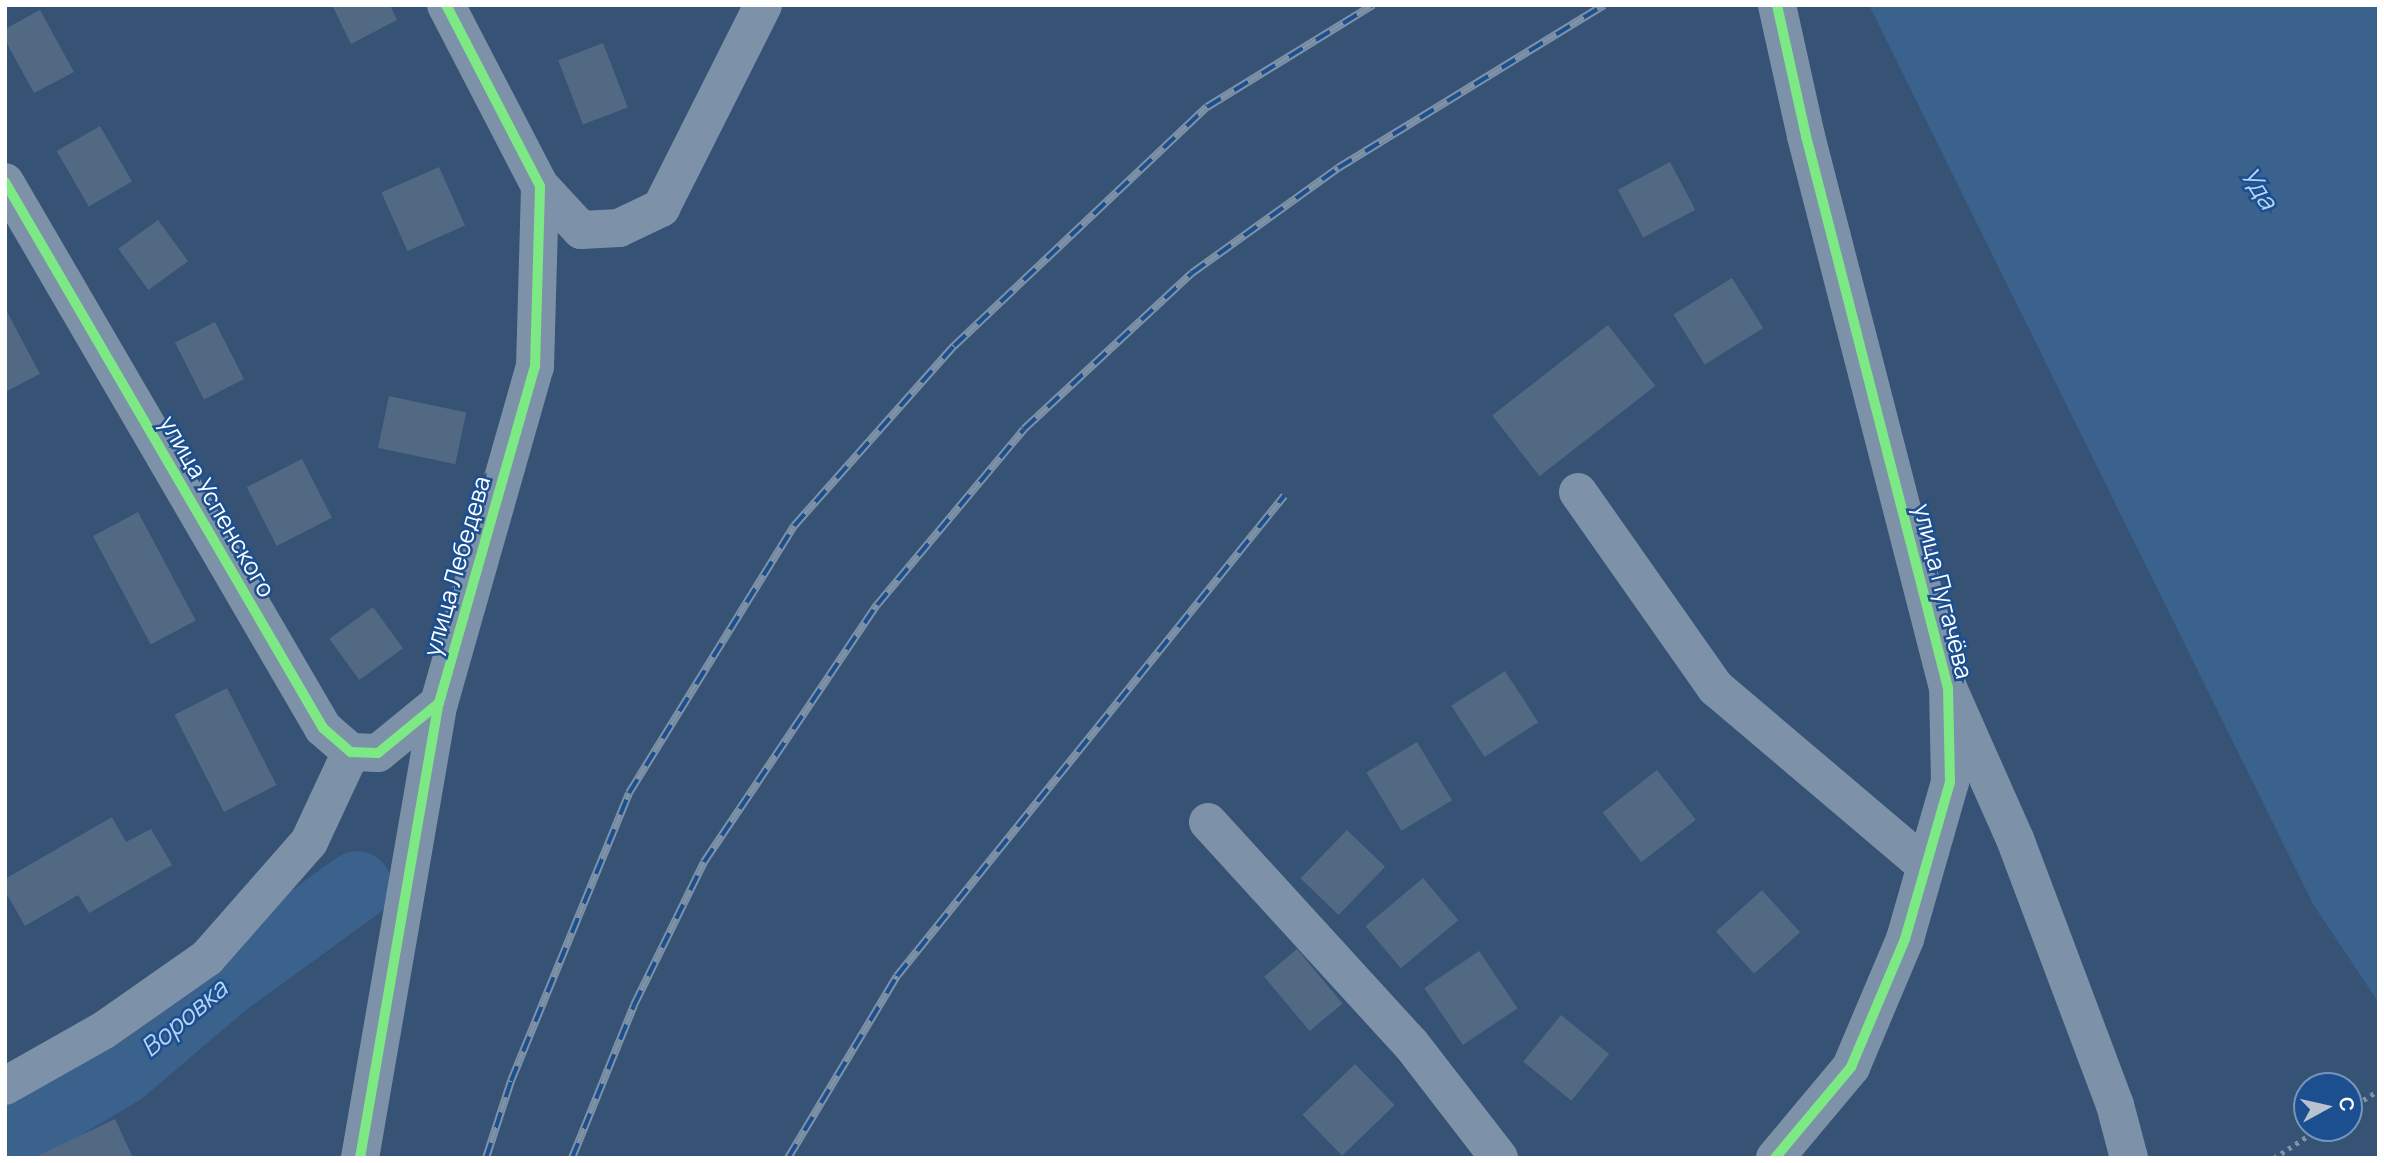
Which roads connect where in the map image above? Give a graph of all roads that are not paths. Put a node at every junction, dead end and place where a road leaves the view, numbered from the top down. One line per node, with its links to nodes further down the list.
1 (446, 5): 5 (street, улица Лебедева)
2 (763, 5): 5 (street)
3 (1777, 5): 7 (street, улица Пугачёва)
4 (5, 182): 9 (street, улица Успенского)
5 (540, 186): 8 (street, улица Лебедева)
6 (1578, 492): 11 (street)
7 (1948, 688): 11 (street, улица Пугачёва); 16 (street)
8 (439, 703): 9 (street); 13 (street, улица Лебедева)
9 (351, 752): 12 (street)
10 (1209, 822): 14 (street)
11 (1925, 866): 15 (street, улица Пугачёва)
12 (5, 1086)
13 (360, 1158)
14 (1499, 1158)
15 (1775, 1158)
16 (2129, 1158)

